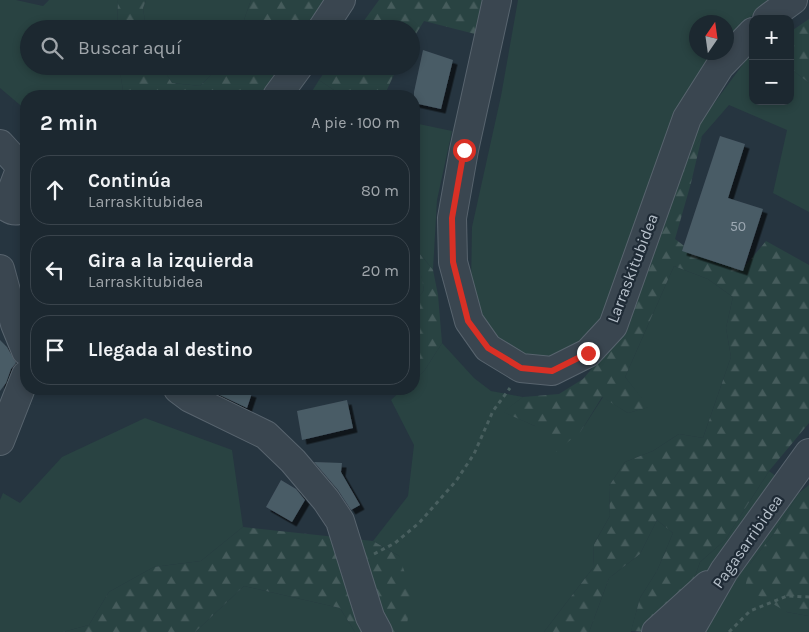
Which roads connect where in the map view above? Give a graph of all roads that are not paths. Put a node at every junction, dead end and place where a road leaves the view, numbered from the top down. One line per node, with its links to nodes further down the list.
1 (341, 0): 5 (street)
2 (497, 0): 6 (street, Larraskitubidea)
3 (793, 0): 4 (street)
4 (772, 15)
5 (328, 20)
6 (749, 36)
7 (292, 75): 8 (street)
8 (281, 90)
9 (0, 144): 10 (street)
10 (16, 166): 11 (street)
11 (12, 212)
12 (0, 268): 13 (street)
13 (20, 336)
14 (20, 390): 16 (street)
15 (186, 395): 19 (street)
16 (0, 441)
17 (809, 453): 18 (street, Pagasarribidea)
18 (724, 571): 20 (street); 21 (street, Pagasarribidea)
19 (378, 632)
20 (656, 632)
21 (689, 632)

